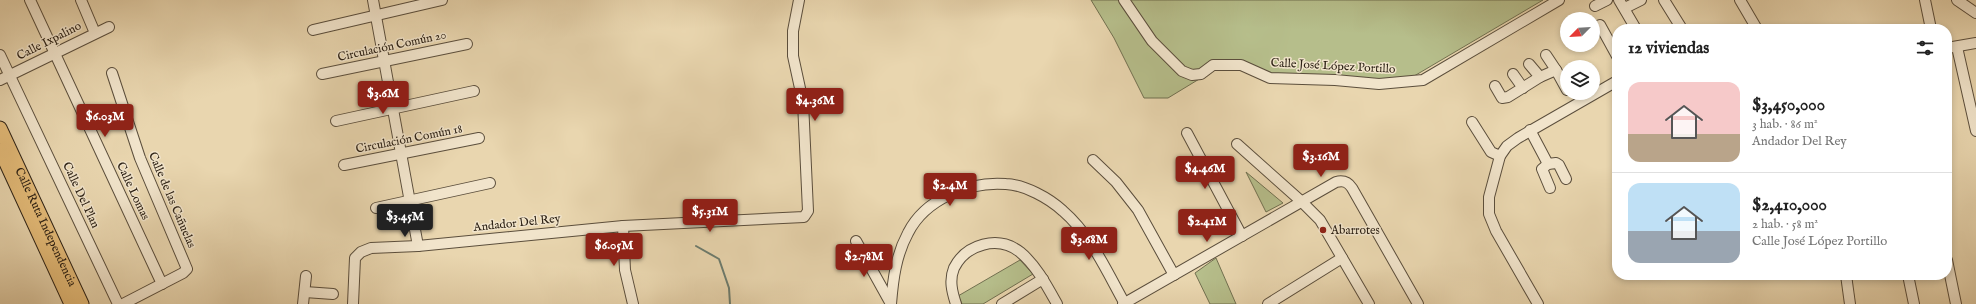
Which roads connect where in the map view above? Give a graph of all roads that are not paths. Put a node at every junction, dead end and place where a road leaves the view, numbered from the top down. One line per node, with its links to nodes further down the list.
1 (30, 0): 30 (street, Calle Lomas)
2 (81, 0): 25 (street)
3 (373, 0): 17 (street)
4 (442, 0): 17 (street)
5 (799, 0): 70 (street, Andador Del Rey)
6 (1124, 0): 7 (street, Calle José López Portillo)
7 (1559, 0)
8 (1607, 0): 15 (street)
9 (1641, 0): 14 (street)
10 (1664, 0): 19 (street)
11 (1740, 0): 20 (street)
12 (1925, 0): 21 (street)
13 (1957, 0): 16 (street)
14 (1622, 4): 18 (street)
15 (1595, 6)
16 (1976, 13)
17 (376, 16): 24 (street); 33 (street)
18 (1633, 24)
19 (1679, 24)
20 (1754, 24)
21 (1930, 24)
22 (1600, 25): 28 (street)
23 (109, 27): 25 (street, Calle Ixpalino)
24 (313, 30)
25 (95, 33): 30 (street, Calle Ixpalino)
26 (1976, 43): 29 (street)
27 (467, 44): 33 (street, Circulación Común 20)
28 (1612, 47)
29 (1952, 47): 54 (street)
30 (54, 53): 39 (street, Calle Ixpalino); 81 (street, Calle Lomas)
31 (0, 54): 39 (street, Calle Del Plan)
32 (1546, 55): 35 (street)
33 (384, 61): 37 (street, Circulación Común 20); 49 (street)
34 (1529, 64): 40 (street)
35 (1556, 70): 40 (street); 41 (street)
36 (112, 73): 81 (street, Calle de las Cañuelas)
37 (322, 74)
38 (1513, 74): 45 (street)
39 (10, 75): 42 (street, Calle Ixpalino); 86 (street, Calle Del Plan)
40 (1540, 77): 45 (street)
41 (1560, 77)
42 (0, 80)
43 (1612, 84): 48 (street)
44 (1495, 86): 45 (street)
45 (1523, 88)
46 (474, 91): 49 (street)
47 (1573, 100): 48 (street)
48 (1576, 105): 53 (street)
49 (393, 109): 50 (street); 58 (street)
50 (336, 121)
51 (1472, 122): 60 (street)
52 (0, 128): 59 (main road, Calle Ruta Independencia)
53 (1530, 130): 60 (street); 62 (street)
54 (1976, 131)
55 (1187, 133): 71 (street)
56 (479, 138): 58 (street, Circulación Común 18)
57 (1237, 144): 68 (street)
58 (401, 154): 63 (street, Circulación Común 18); 67 (street)
59 (4, 155): 84 (main road, Calle Ruta Independencia); 85 (main road, Calle Ruta Independencia)
60 (1500, 156): 99 (street)
61 (1093, 160): 75 (street)
62 (1548, 164): 64 (street); 66 (street)
63 (344, 165)
64 (1566, 179)
65 (490, 183): 67 (street)
66 (1550, 188)
67 (410, 200): 69 (street); 73 (street)
68 (1302, 202): 71 (street); 74 (street); 98 (street)
69 (376, 208)
70 (623, 226): 73 (street, Andador Del Rey); 90 (street)
71 (1242, 236): 75 (street)
72 (856, 241): 91 (street)
73 (418, 246): 89 (street, Andador Del Rey)
74 (1342, 258): 96 (street); 97 (street)
75 (1174, 275): 95 (street)
76 (306, 276): 82 (street)
77 (1043, 279): 92 (street); 93 (street); 94 (street)
78 (1847, 280): 100 (street)
79 (1909, 280): 101 (street)
80 (1951, 280): 102 (street)
81 (162, 284): 87 (street)
82 (305, 292): 83 (street); 88 (street)
83 (333, 294)
84 (71, 304)
85 (82, 304)
86 (118, 304)
87 (123, 304)
88 (303, 304)
89 (353, 304)
90 (633, 304)
91 (891, 304): 95 (street)
92 (956, 304)
93 (1002, 304)
94 (1057, 304)
95 (1124, 304)
96 (1268, 304)
97 (1369, 304)
98 (1418, 304)
99 (1538, 304)
100 (1850, 304)
101 (1914, 304)
102 (1956, 304)

